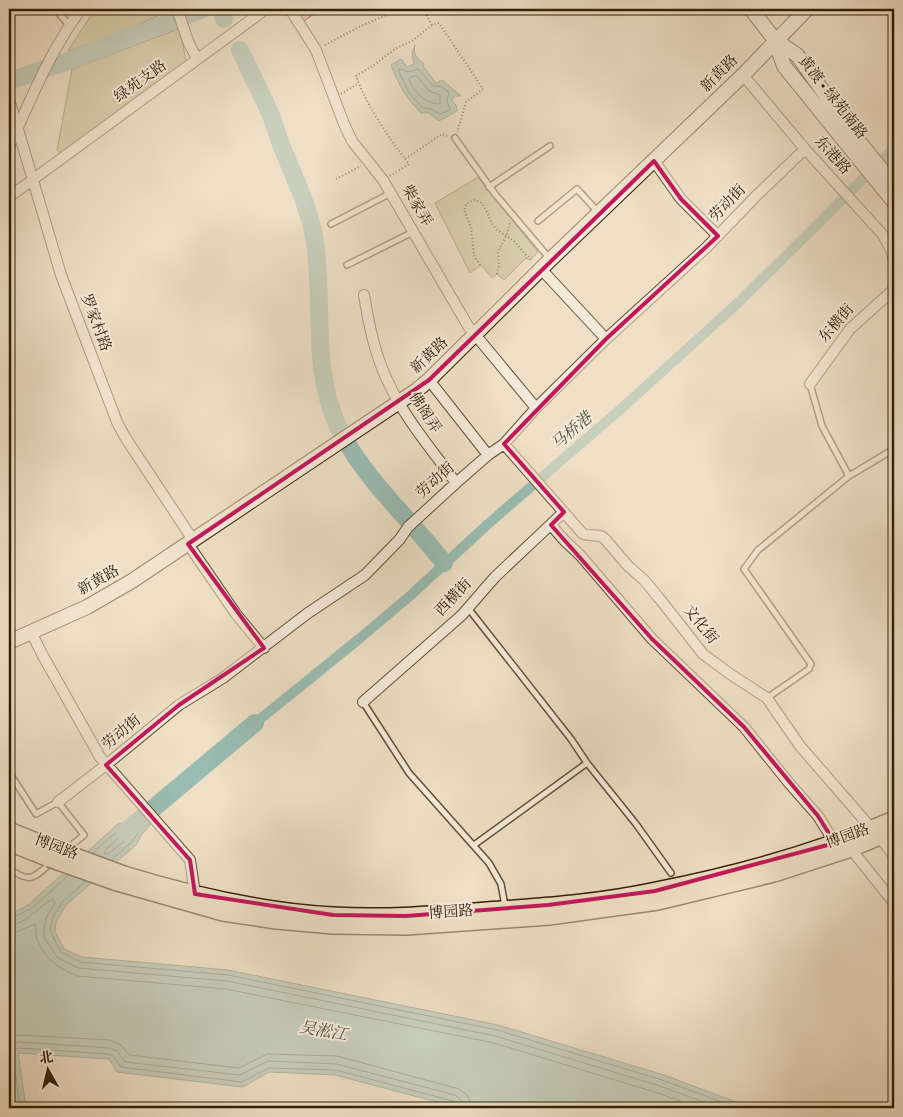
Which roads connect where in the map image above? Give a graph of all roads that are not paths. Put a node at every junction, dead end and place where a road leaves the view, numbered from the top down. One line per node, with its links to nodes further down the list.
1 (55, 9): 8 (lane)
2 (81, 9): 8 (street)
3 (177, 9): 10 (street)
4 (266, 9): 10 (street, 绿苑支路)
5 (290, 9): 22 (street, 柴家弄)
6 (751, 9): 9 (street, 黄渡 • 绿苑南路)
7 (807, 9): 9 (street, 新黄路)
8 (69, 25): 13 (street)
9 (775, 40): 11 (street, 新黄路); 20 (street, 黄渡 • 绿苑南路)
10 (197, 59): 19 (street, 绿苑支路)
11 (743, 75): 17 (street, 东港路); 18 (street, 新黄路)
12 (9, 99): 13 (street, 罗家村路)
13 (18, 128): 16 (street); 19 (street, 罗家村路)
14 (455, 138): 21 (lane)
15 (550, 146): 21 (lane)
16 (9, 147)
17 (805, 149): 29 (street, 劳动街); 30 (street, 东港路)
18 (654, 161): 25 (street, 新黄路); 29 (street)
19 (33, 179): 23 (street, 绿苑支路); 48 (street, 罗家村路)
20 (889, 184): 24 (street, 黄渡 • 绿苑南路)
21 (489, 187): 31 (lane)
22 (391, 193): 27 (lane); 28 (street, 柴家弄)
23 (9, 196)
24 (894, 202)
25 (599, 213): 26 (lane); 31 (street, 新黄路)
26 (538, 221)
27 (331, 224)
28 (413, 232): 32 (lane); 35 (street, 柴家弄)
29 (718, 236): 36 (street, 劳动街)
30 (894, 260)
31 (545, 264): 35 (street, 新黄路); 36 (street)
32 (347, 265)
33 (893, 288): 38 (street, 东横街)
34 (364, 294): 39 (street, 佛阁弄)
35 (475, 335): 37 (street, 新黄路); 40 (street, 柴家弄)
36 (606, 339): 40 (street, 劳动街)
37 (429, 380): 39 (street, 新黄路); 43 (street)
38 (810, 384): 44 (lane)
39 (399, 403): 45 (street, 佛阁弄); 48 (street, 新黄路)
40 (536, 408): 41 (street, 劳动街)
41 (504, 444): 43 (street, 劳动街); 46 (street, 文化街)
42 (894, 449): 44 (lane)
43 (488, 455): 45 (street, 劳动街)
44 (849, 476): 53 (lane)
45 (456, 482): 52 (street, 劳动街)
46 (564, 512): 47 (street, 西横街); 53 (street, 文化街)
47 (551, 525): 49 (street, 西横街); 63 (street)
48 (190, 542): 50 (street, 新黄路); 52 (street, 罗家村路)
49 (468, 608): 54 (street, 西横街); 55 (lane)
50 (31, 632): 51 (street, 新黄路); 56 (street)
51 (9, 642)
52 (264, 648): 56 (street, 劳动街)
53 (767, 698): 61 (street, 文化街)
54 (363, 702): 64 (lane)
55 (587, 763): 64 (lane); 69 (lane)
56 (106, 765): 58 (street, 劳动街); 71 (street)
57 (9, 772): 58 (lane)
58 (58, 802): 68 (lane)
59 (894, 819): 61 (main road, 博园路)
60 (9, 830): 66 (main road, 博园路)
61 (882, 832): 63 (main road, 博园路); 65 (main road, 博园路); 67 (street, 文化街)
62 (9, 843): 66 (main road, 博园路)
63 (835, 843): 73 (main road, 博园路)
64 (474, 845): 73 (lane)
65 (850, 849): 70 (main road, 博园路); 72 (street)
66 (54, 854): 70 (main road, 博园路, bridge)
67 (894, 856)
68 (9, 869)
69 (672, 873)
70 (119, 878): 71 (main road, 博园路)
71 (195, 894): 73 (main road, 博园路)
72 (894, 903)
73 (506, 909)

